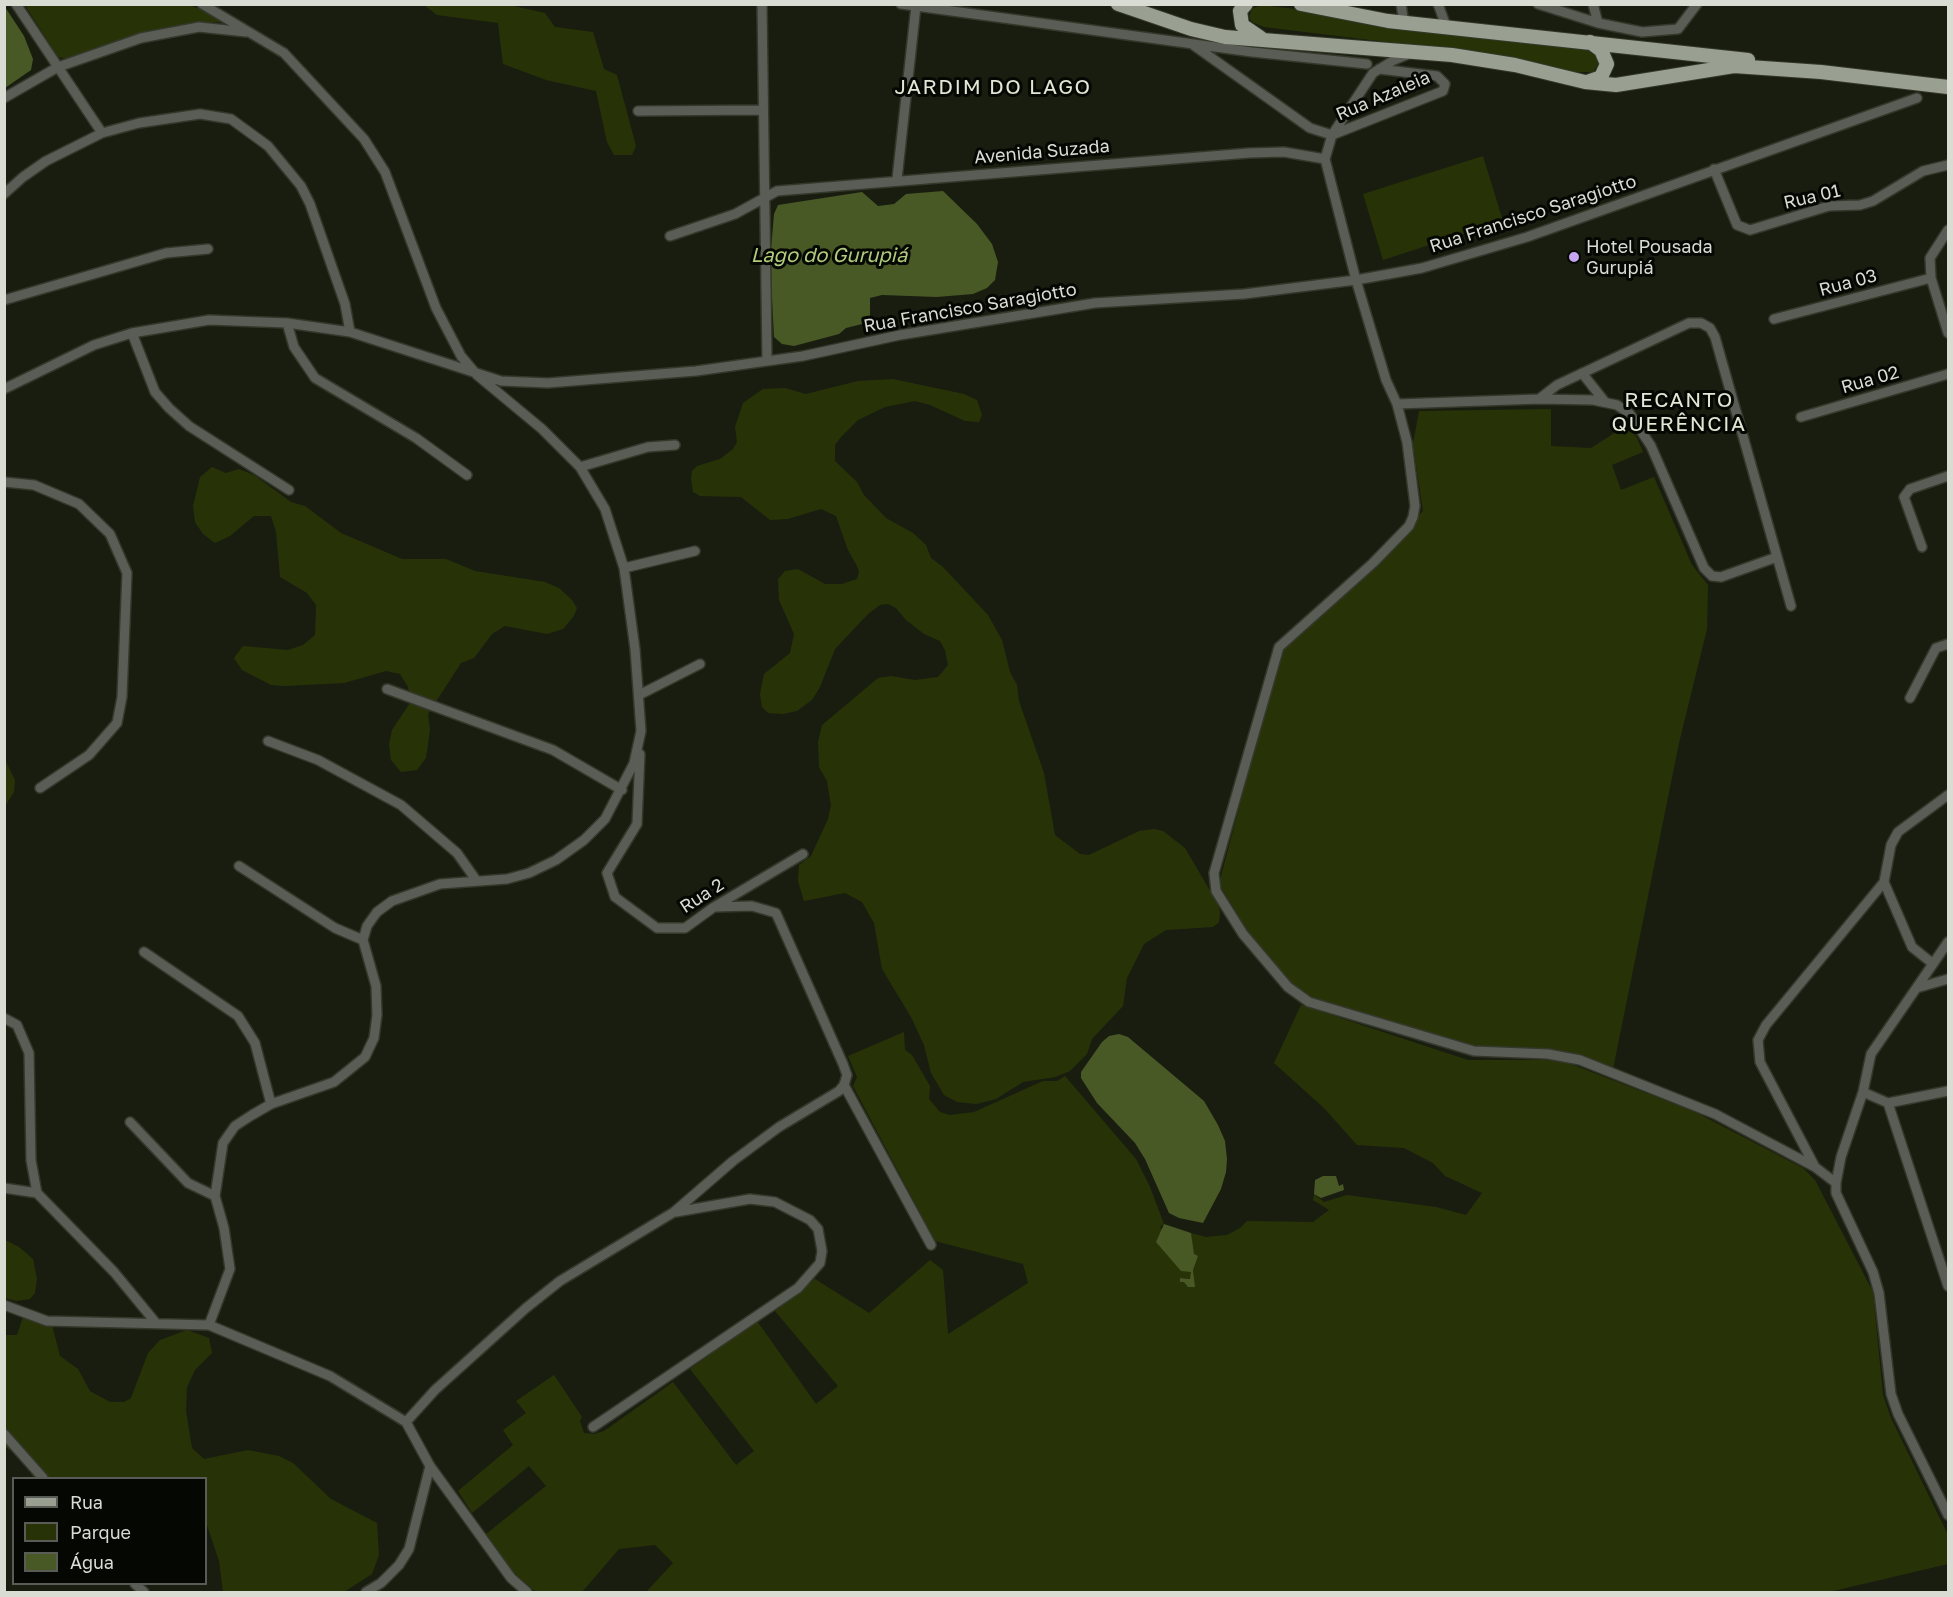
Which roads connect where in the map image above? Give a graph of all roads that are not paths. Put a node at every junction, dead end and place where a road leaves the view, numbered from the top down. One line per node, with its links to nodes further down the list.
1 (16, 4): 24 (street)
2 (202, 4): 17 (street)
3 (762, 4): 31 (street)
4 (901, 4): 13 (street)
5 (1118, 4): 18 (main road)
6 (1246, 4): 18 (main road)
7 (1301, 4): 14 (main road)
8 (1401, 4): 14 (street)
9 (1438, 4): 16 (street)
10 (1538, 4): 15 (street)
11 (1593, 4): 15 (street)
12 (1697, 4): 15 (street)
13 (916, 6): 20 (street); 38 (street)
14 (1404, 23): 16 (main road)
15 (1598, 23)
16 (1446, 26): 19 (main road)
17 (254, 33): 24 (street); 55 (street)
18 (1266, 41): 21 (main road)
19 (1590, 42): 26 (main road); 27 (main road)
20 (1191, 43): 23 (street); 34 (street)
21 (1338, 46): 22 (main road); 23 (street)
22 (1414, 52): 25 (street); 27 (main road)
23 (1367, 64): 25 (street)
24 (58, 67): 29 (street); 33 (street)
25 (1376, 71): 34 (street); 34 (street, Rua Azaleia)
26 (1821, 72): 27 (main road); 28 (main road)
27 (1586, 82)
28 (1948, 87)
29 (4, 98)
30 (1917, 99): 37 (street, Rua Francisco Saragiotto)
31 (762, 110): 32 (street); 40 (street)
32 (638, 111)
33 (102, 133): 39 (street); 49 (street)
34 (1332, 135): 35 (street)
35 (1325, 159): 38 (street, Avenida Suzada); 45 (street)
36 (1948, 165): 37 (street, Rua 01)
37 (1714, 169): 45 (street, Rua Francisco Saragiotto)
38 (897, 179): 40 (street, Avenida Suzada)
39 (4, 194)
40 (763, 198): 42 (street, Avenida Suzada); 52 (street)
41 (1948, 230): 44 (street)
42 (670, 236)
43 (208, 249): 46 (street)
44 (1931, 278): 47 (street, Rua 03); 51 (street)
45 (1356, 280): 52 (street, Rua Francisco Saragiotto); 59 (street)
46 (4, 300)
47 (1774, 319)
48 (287, 323): 49 (street); 50 (street); 63 (street)
49 (350, 332): 55 (street)
50 (132, 333): 56 (street); 66 (street)
51 (1948, 333)
52 (767, 360): 55 (street, Rua Francisco Saragiotto)
53 (1582, 373): 57 (street); 58 (street); 69 (street)
54 (1948, 374): 60 (street, Rua 02)
55 (477, 375): 62 (street)
56 (4, 389)
57 (1539, 399): 58 (street); 59 (street)
58 (1605, 402): 69 (street)
59 (1397, 404): 100 (street)
60 (1801, 417)
61 (675, 445): 62 (street)
62 (579, 466): 70 (street)
63 (467, 475)
64 (1948, 476): 67 (street)
65 (4, 482): 79 (street)
66 (289, 490)
67 (1922, 547)
68 (695, 551): 70 (street)
69 (1777, 557): 71 (street)
70 (624, 568): 75 (street)
71 (1791, 606)
72 (1948, 644): 76 (street)
73 (700, 664): 75 (street)
74 (387, 689): 80 (street)
75 (639, 695): 77 (street)
76 (1910, 698)
77 (641, 731): 80 (street); 86 (street, Rua 2)
78 (268, 741): 84 (street)
79 (40, 789)
80 (622, 790): 84 (street)
81 (1948, 795): 85 (street)
82 (804, 854): 86 (street, Rua 2)
83 (239, 866): 87 (street)
84 (476, 880): 87 (street)
85 (1884, 882): 90 (street); 100 (street)
86 (714, 907): 94 (street)
87 (363, 940): 98 (street)
88 (1948, 942): 90 (street)
89 (144, 952): 98 (street)
90 (1932, 963): 92 (street)
91 (1948, 979): 92 (street)
92 (1920, 987): 96 (street)
93 (4, 1018): 103 (street)
94 (844, 1085): 105 (street); 106 (street)
95 (1948, 1090): 97 (street)
96 (1863, 1092): 97 (street); 101 (street)
97 (1888, 1103): 107 (street)
98 (271, 1104): 104 (street)
99 (130, 1122): 104 (street)
100 (1815, 1167): 101 (street)
101 (1836, 1183): 116 (street)
102 (4, 1188): 103 (street)
103 (37, 1193): 109 (street)
104 (215, 1196): 110 (street)
105 (674, 1212): 111 (street); 112 (street)
106 (931, 1245)
107 (1948, 1286)
108 (4, 1305): 109 (street)
109 (156, 1323): 110 (street)
110 (209, 1325): 111 (street)
111 (406, 1422): 114 (street)
112 (593, 1427)
113 (4, 1434): 115 (street)
114 (430, 1466): 117 (street); 118 (street)
115 (41, 1477)
116 (1948, 1515)
117 (366, 1593)
118 (527, 1593)

